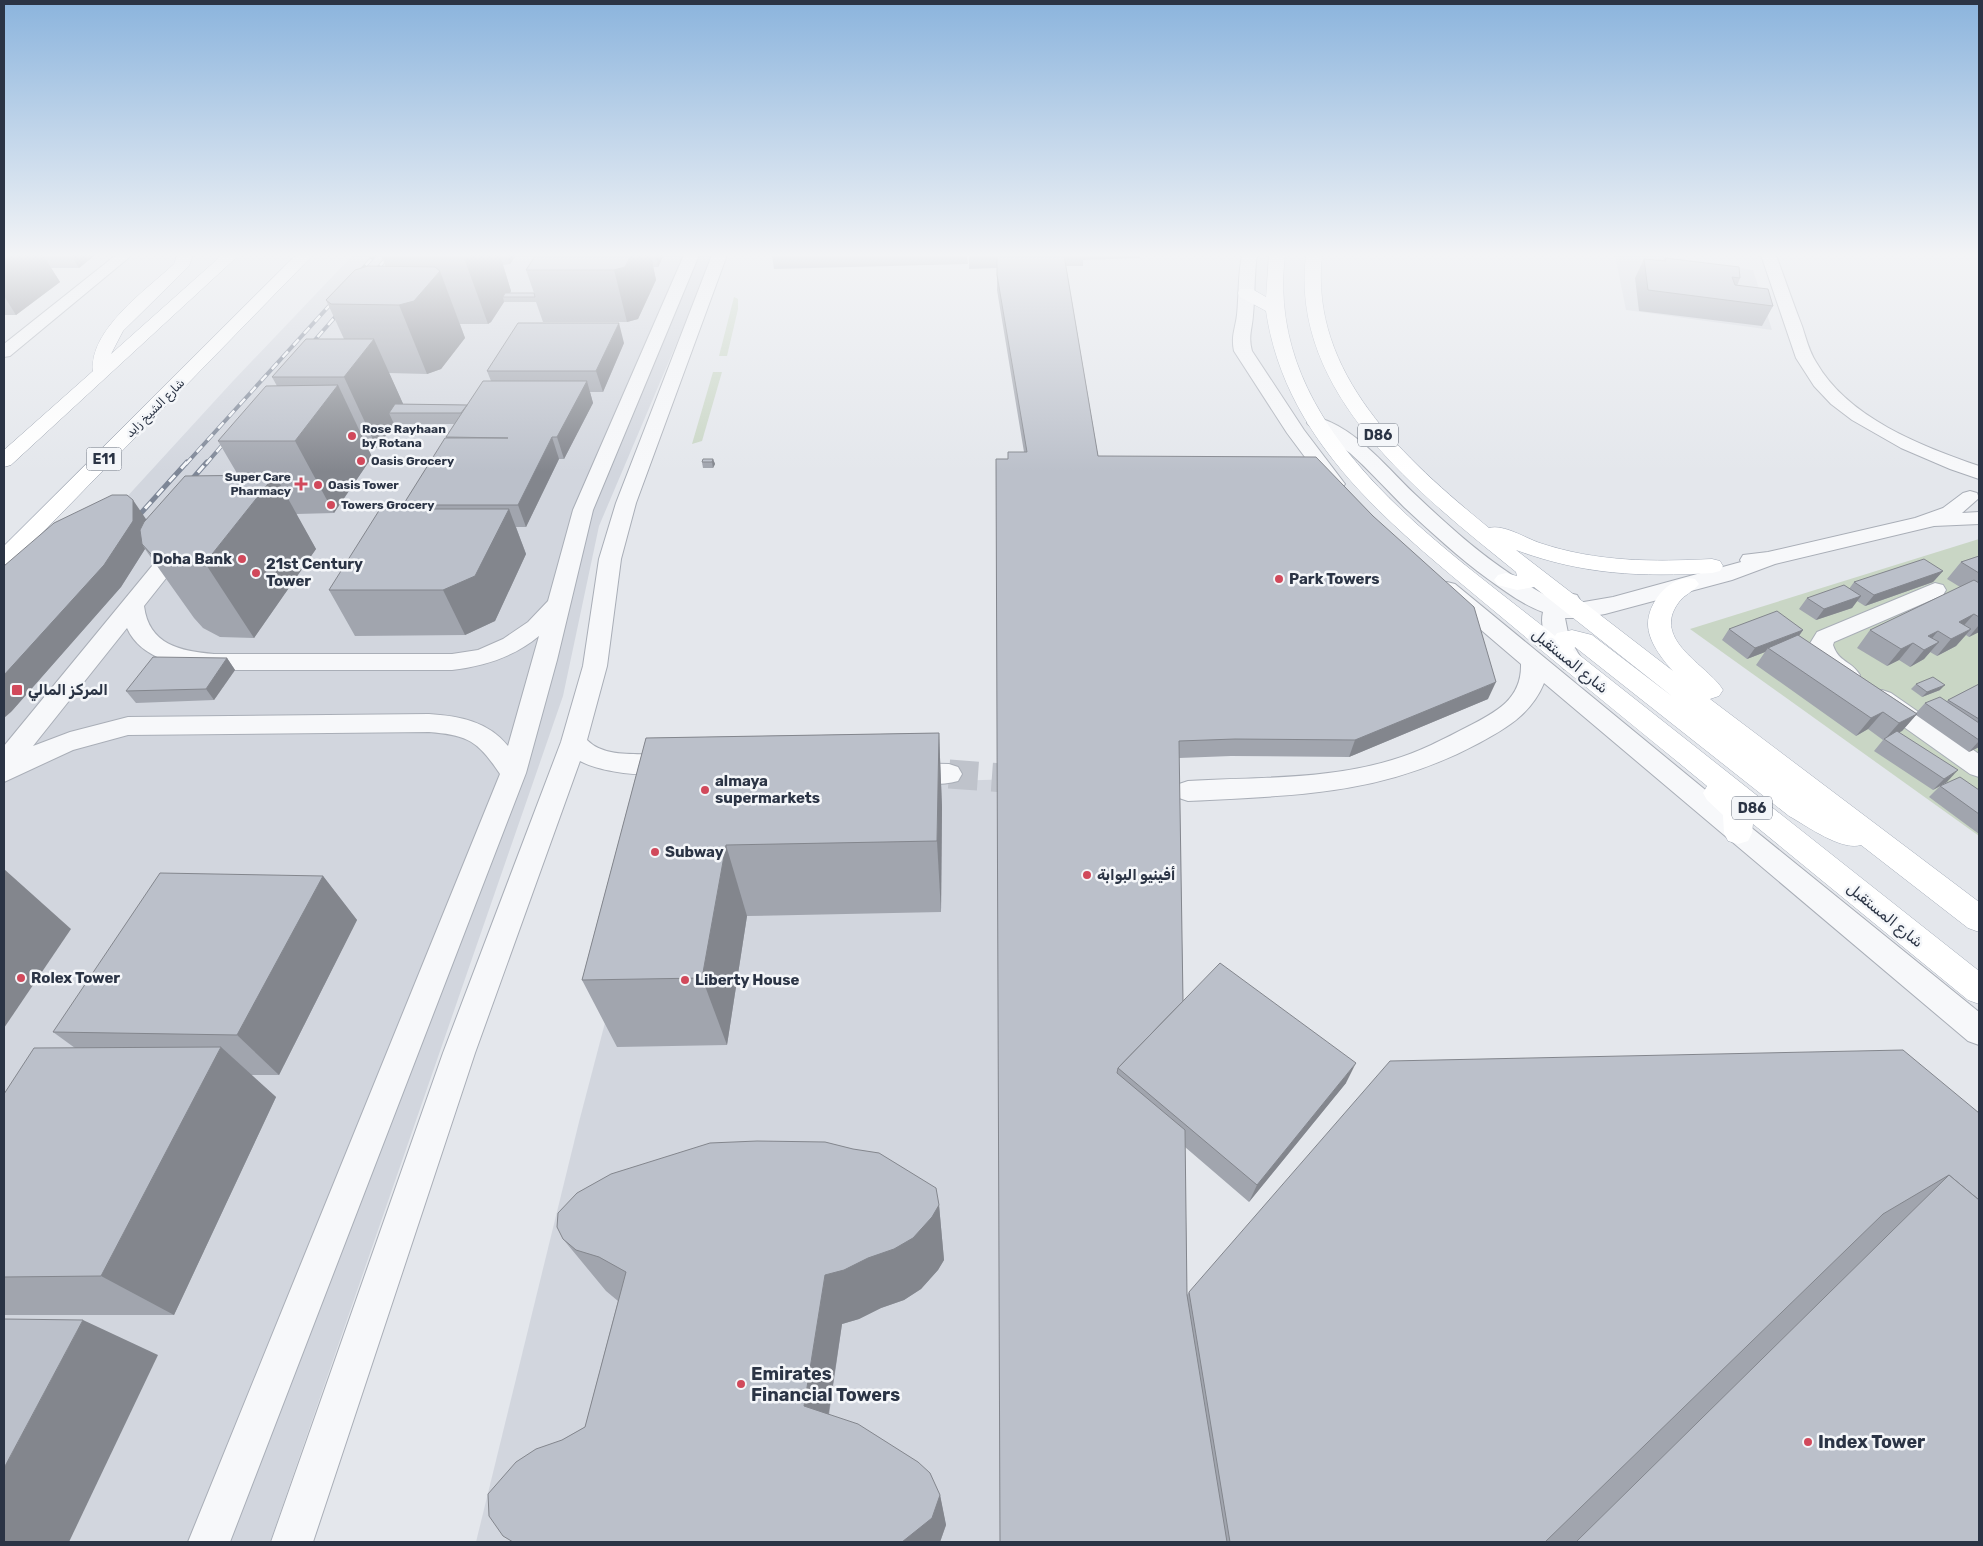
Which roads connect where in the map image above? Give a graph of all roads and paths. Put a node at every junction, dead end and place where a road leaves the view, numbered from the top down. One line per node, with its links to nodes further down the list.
1 (35, 327): 11 (street)
2 (116, 327): 12 (main road)
3 (151, 327): 12 (main road)
4 (234, 327): 21 (main road, شارع الشيخ زايد / E11)
5 (661, 327): 28 (street)
6 (693, 327): 33 (street)
7 (1242, 327): 16 (street)
8 (1279, 327): 13 (main road, شارع المستقبل / D86)
9 (1319, 327): 17 (main road, D86)
10 (1794, 327): 15 (street)
11 (4, 352)
12 (102, 372): 14 (main road)
13 (1316, 423): 25 (street); 31 (main road, شارع المستقبل / D86)
14 (4, 461)
15 (1975, 489): 19 (street)
16 (1350, 501)
17 (1457, 514): 23 (main road); 25 (main road, D86)
18 (1979, 518): 19 (street)
19 (1922, 522): 22 (street)
20 (192, 530): 29 (street)
21 (4, 559)
22 (1768, 559): 23 (street); 26 (street)
23 (1712, 566): 30 (street)
24 (1427, 572): 32 (street)
25 (1515, 574): 30 (main road, D86)
26 (1687, 584): 30 (street); 44 (main road)
27 (1935, 590): 37 (street)
28 (559, 604): 29 (street); 40 (street)
29 (133, 606): 35 (street)
30 (1567, 607): 31 (street); 44 (main road, D86)
31 (1567, 655): 34 (main road, شارع المستقبل / D86); 44 (main road)
32 (1533, 661): 42 (street); 43 (street)
33 (574, 742): 36 (street); 49 (street)
34 (1676, 746): 43 (main road); 46 (main road, شارع المستقبل / D86)
35 (4, 764)
36 (695, 765)
37 (1979, 767)
38 (4, 772): 40 (street)
39 (879, 772): 41 (street)
40 (513, 773): 48 (street)
41 (949, 774)
42 (1188, 791)
43 (1738, 833): 47 (street)
44 (1883, 845): 45 (main road, D86)
45 (1979, 920)
46 (1979, 990)
47 (1979, 1031)
48 (209, 1542)
49 (292, 1542)

